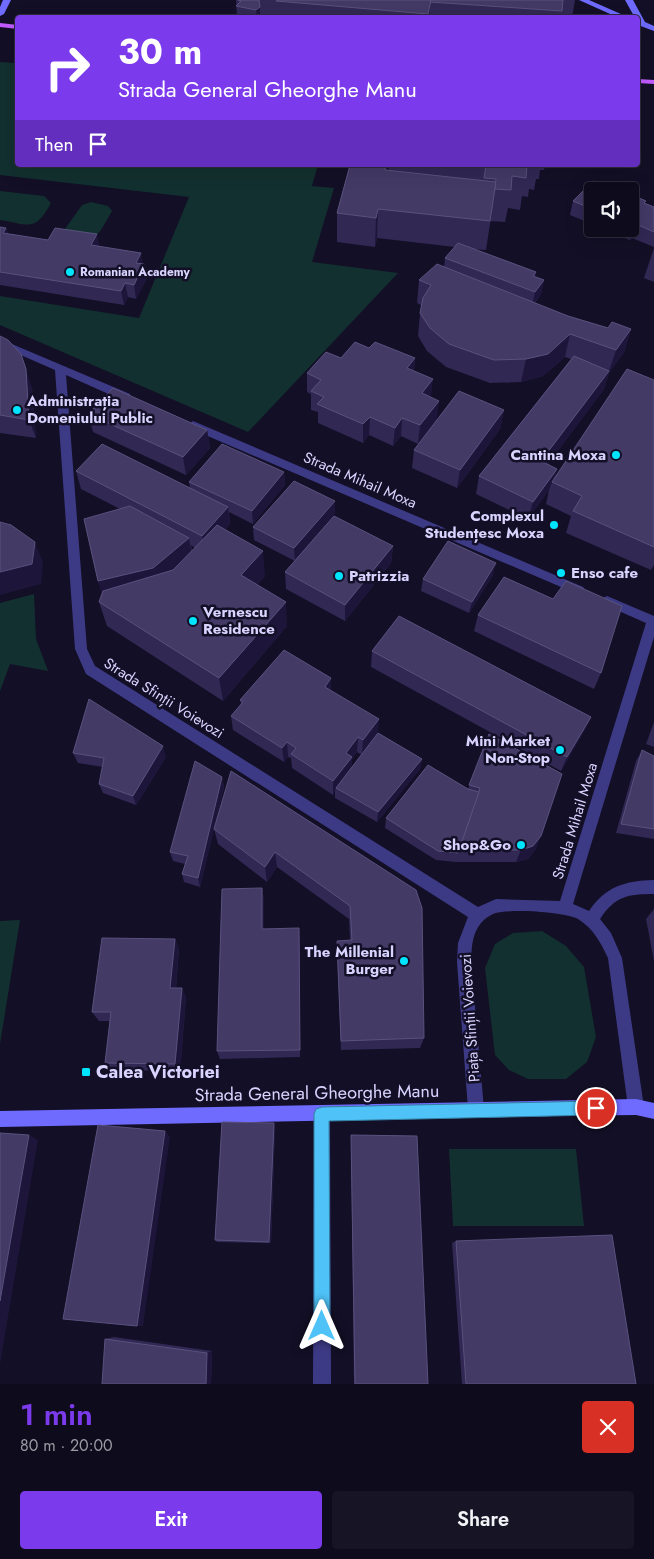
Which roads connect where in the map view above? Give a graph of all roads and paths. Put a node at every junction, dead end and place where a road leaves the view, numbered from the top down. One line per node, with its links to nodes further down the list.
1 (7, 0): 4 (street)
2 (583, 0): 5 (street)
3 (628, 0): 6 (street)
4 (0, 14)
5 (620, 15)
6 (636, 15)
7 (640, 23): 10 (street)
8 (0, 26): 9 (main road)
9 (15, 27)
10 (654, 30)
11 (640, 81): 12 (main road)
12 (654, 82)
13 (0, 342): 14 (street)
14 (60, 369): 15 (street); 19 (street, Strada Sfinții Voievozi)
15 (133, 400)
16 (179, 419): 18 (street, Strada Mihail Moxa)
17 (654, 887): 20 (street)
18 (564, 907): 19 (street); 20 (street)
19 (478, 915): 22 (street, Piața Sfinții Voievozi)
20 (591, 919): 21 (street)
21 (636, 1107): 22 (street, Strada General Gheorghe Manu); 23 (street, Strada General Gheorghe Manu)
22 (476, 1109): 24 (street, Strada General Gheorghe Manu)
23 (654, 1111)
24 (322, 1114): 25 (street, Strada General Gheorghe Manu); 26 (street)
25 (0, 1119)
26 (322, 1384)

